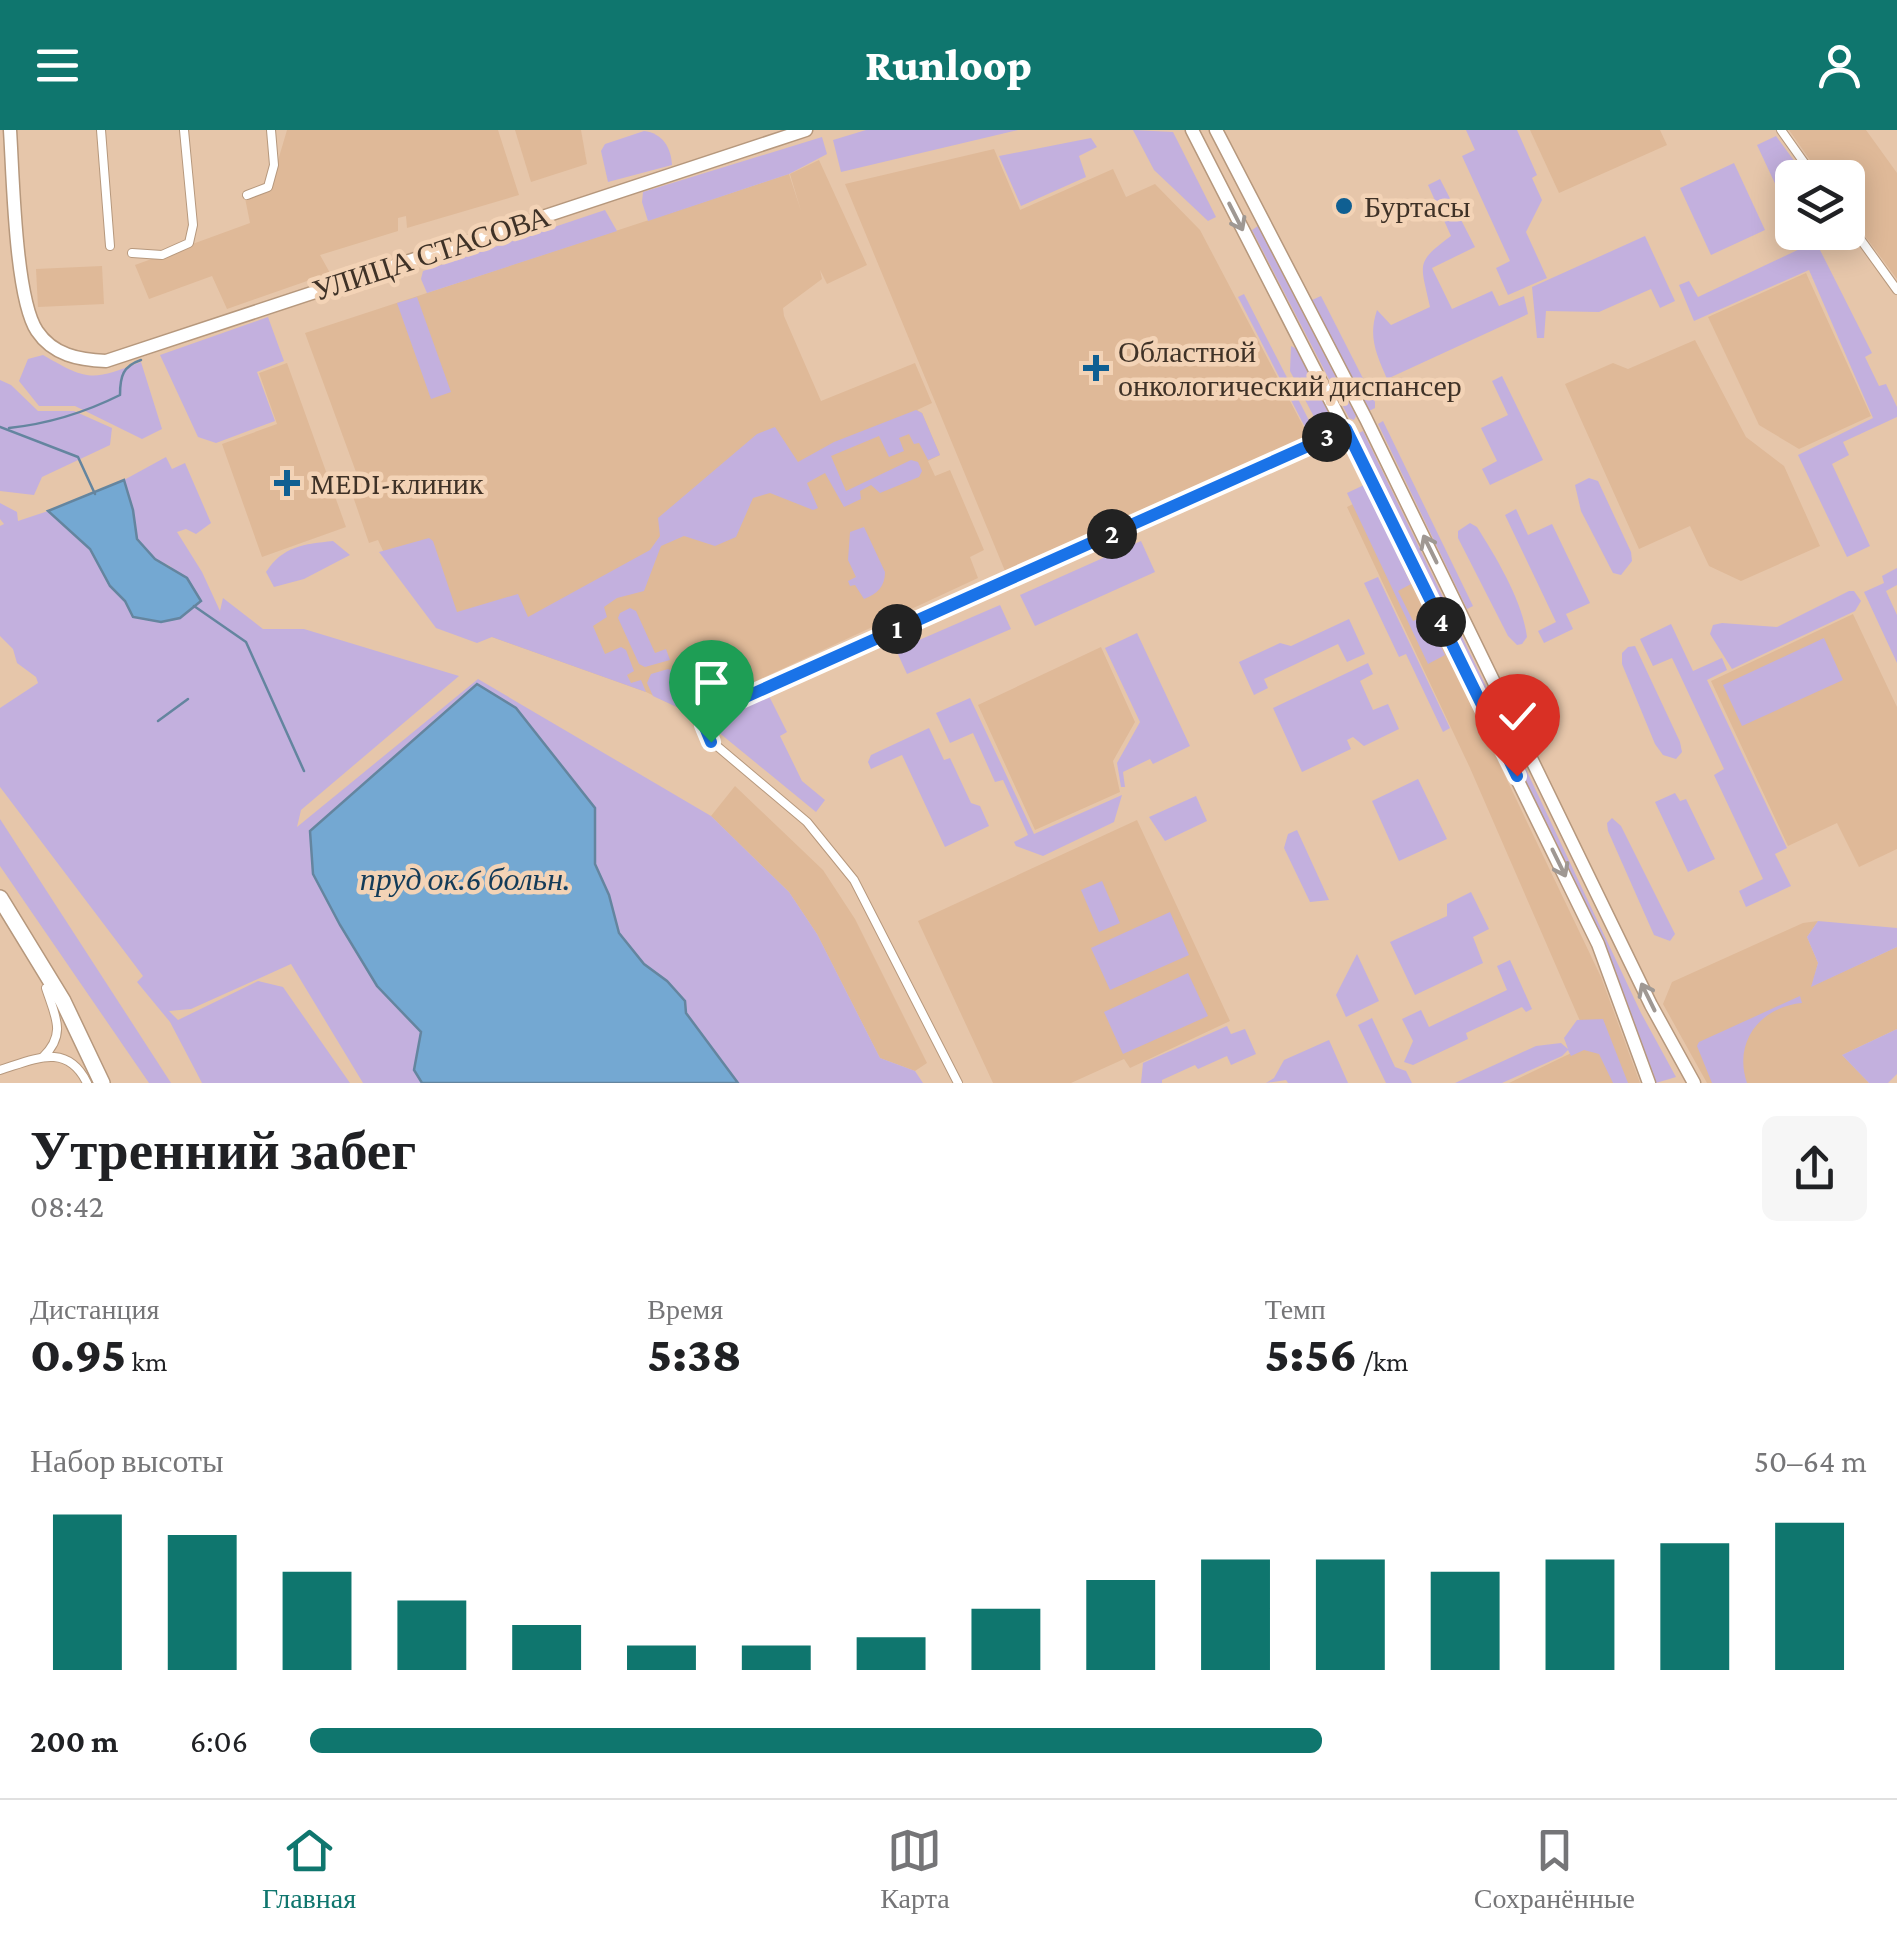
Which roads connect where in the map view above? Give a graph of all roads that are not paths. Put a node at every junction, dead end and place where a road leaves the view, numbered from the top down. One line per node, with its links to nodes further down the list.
1 (10, 130): 5 (main road, УЛИЦА СТАСОВА)
2 (101, 130): 11 (street)
3 (184, 130): 13 (street)
4 (271, 130): 10 (street)
5 (806, 130)
6 (1192, 130): 15 (main road, one-way to 15)
7 (1216, 130): 25 (main road, one-way to 7)
8 (1781, 130): 9 (street)
9 (1802, 160)
10 (247, 194)
11 (110, 246)
12 (1865, 246): 14 (street)
13 (132, 253)
14 (1897, 290)
15 (1346, 429): 23 (street); 24 (main road, one-way to 24)
16 (0, 897): 22 (highway)
17 (0, 914): 18 (highway)
18 (46, 988): 19 (street); 21 (highway)
19 (43, 1057): 20 (street); 21 (street)
20 (0, 1070)
21 (90, 1083)
22 (105, 1083)
23 (958, 1083)
24 (1649, 1083)
25 (1694, 1083)

